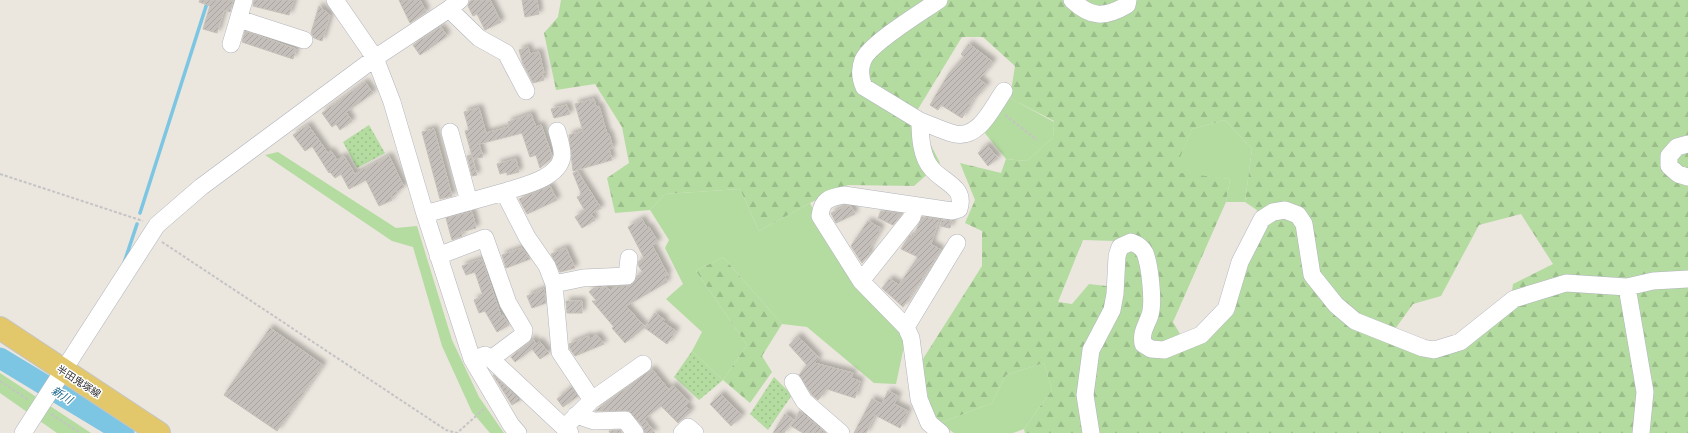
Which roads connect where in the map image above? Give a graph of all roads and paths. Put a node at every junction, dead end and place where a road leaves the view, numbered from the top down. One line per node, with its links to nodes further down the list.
1 (244, 0): 7 (street)
2 (335, 0): 10 (street)
3 (939, 0): 14 (street)
4 (1072, 0): 5 (street)
5 (1128, 0)
6 (454, 5): 10 (street); 12 (street)
7 (239, 18): 8 (street); 9 (street)
8 (304, 40)
9 (231, 44)
10 (375, 58): 24 (street); 25 (street)
11 (1004, 91): 13 (street)
12 (526, 92)
13 (994, 106): 14 (street); 17 (path)
14 (920, 121): 23 (street)
15 (557, 131): 21 (street)
16 (450, 132): 22 (street)
17 (1037, 140)
18 (1688, 144): 20 (street)
19 (0, 174): 25 (path)
20 (1688, 177)
21 (504, 192): 22 (street); 31 (street)
22 (469, 202): 24 (street)
23 (915, 206): 30 (street); 30 (street)
24 (425, 214): 27 (street)
25 (154, 230): 38 (street); 40 (path)
26 (957, 243): 33 (street)
27 (438, 256): 35 (street); 36 (street)
28 (629, 258): 31 (street)
29 (1688, 279): 32 (street)
30 (861, 281): 33 (street)
31 (554, 284): 41 (street)
32 (1628, 287): 51 (street); 52 (street)
33 (906, 327): 50 (street)
34 (0, 328): 38 (main road, 半田鬼塚線)
35 (472, 359): 36 (street); 40 (street)
36 (491, 359): 42 (street)
37 (643, 364): 41 (street)
38 (63, 373): 43 (street); 44 (main road, 半田鬼塚線)
39 (793, 382): 49 (street)
40 (495, 400): 45 (street)
41 (592, 400): 42 (street)
42 (570, 425): 46 (street)
43 (23, 433)
44 (159, 433)
45 (518, 433)
46 (634, 433)
47 (682, 433): 48 (street)
48 (695, 433)
49 (841, 433)
50 (941, 433)
51 (1091, 433)
52 (1641, 433)

